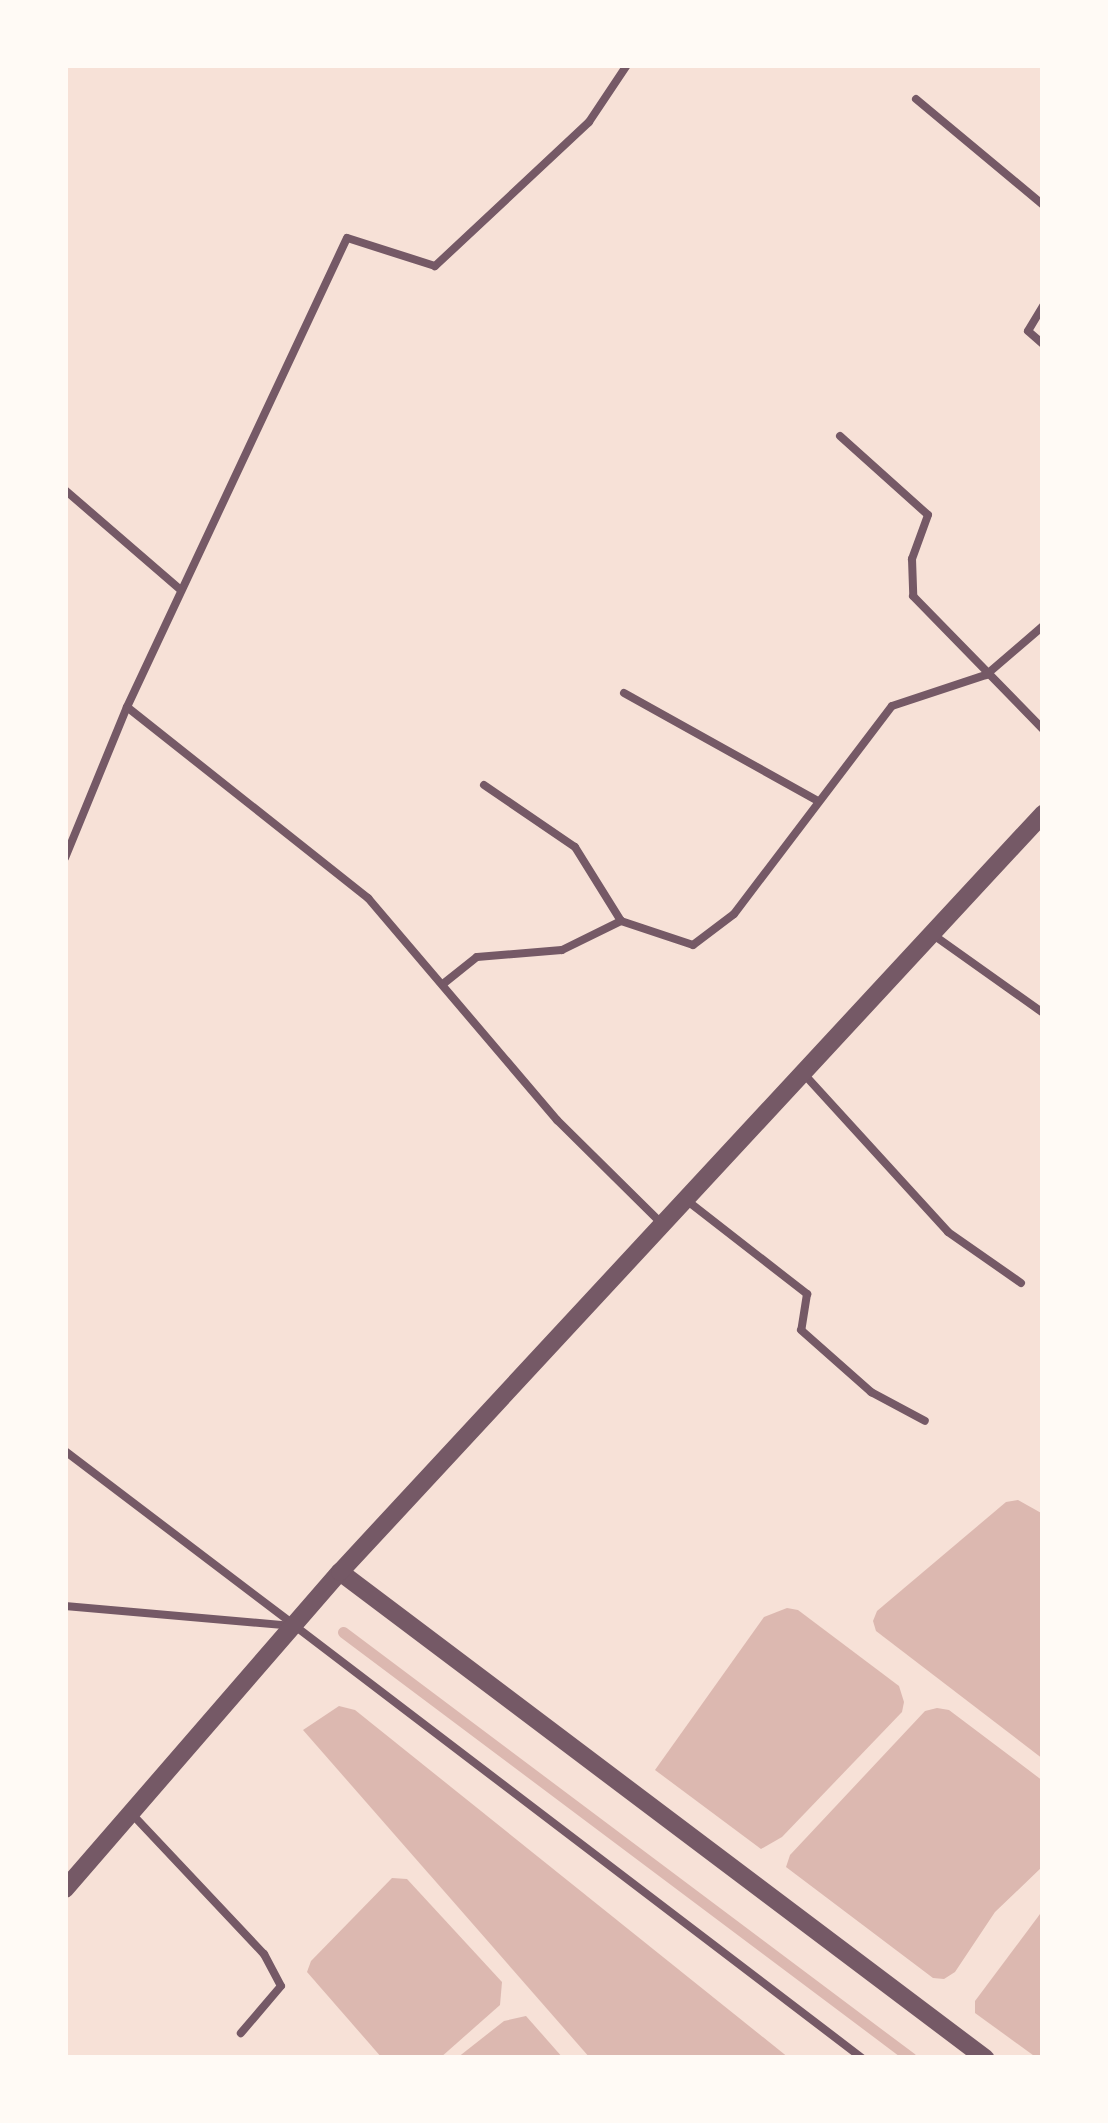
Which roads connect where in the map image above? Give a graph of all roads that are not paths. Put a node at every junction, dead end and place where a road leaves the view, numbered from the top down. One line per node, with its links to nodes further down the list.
1 (626, 65): 8 (lane)
2 (916, 99): 3 (lane)
3 (1043, 205)
4 (1043, 306): 5 (lane)
5 (1043, 344)
6 (840, 436): 10 (lane)
7 (65, 490): 8 (lane)
8 (181, 590): 12 (lane)
9 (1043, 626): 10 (lane)
10 (986, 675): 13 (lane); 15 (lane)
11 (624, 693): 15 (lane)
12 (127, 707): 17 (lane); 20 (lane)
13 (1043, 729)
14 (484, 784): 18 (lane)
15 (818, 800): 18 (lane)
16 (1043, 814): 19 (street)
17 (65, 858)
18 (622, 921): 20 (lane)
19 (932, 934): 21 (lane); 22 (street)
20 (444, 984): 24 (lane)
21 (1043, 1013)
22 (803, 1073): 23 (street); 25 (lane)
23 (684, 1198): 24 (street); 26 (lane)
24 (661, 1223): 28 (street)
25 (1021, 1284)
26 (925, 1421)
27 (65, 1451): 30 (lane)
28 (340, 1572): 30 (street); 35 (street)
29 (65, 1606): 30 (lane)
30 (295, 1626): 31 (street); 34 (lane)
31 (131, 1813): 32 (street); 33 (lane)
32 (65, 1889)
33 (241, 2033)
34 (862, 2058)
35 (985, 2058)

